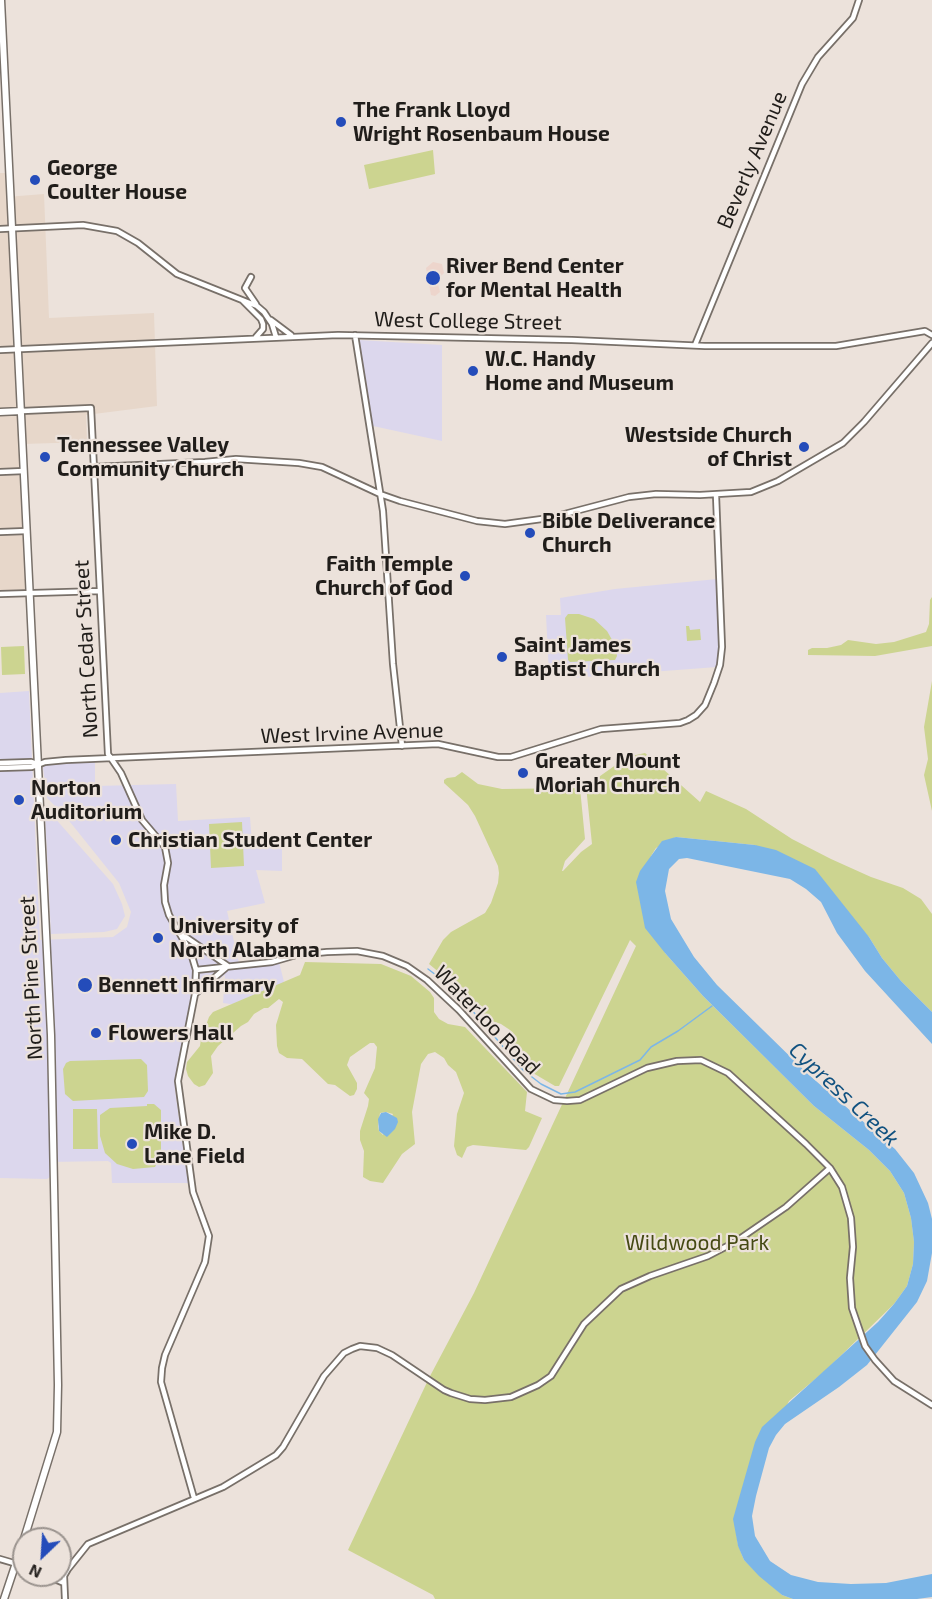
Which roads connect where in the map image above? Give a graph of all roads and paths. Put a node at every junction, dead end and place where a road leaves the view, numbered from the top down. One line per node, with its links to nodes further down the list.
1 (1, 0): 3 (main road, North Pine Street)
2 (859, 0): 15 (street, Beverly Avenue)
3 (12, 228): 4 (street); 6 (street); 16 (main road, North Pine Street)
4 (0, 229)
5 (251, 277): 7 (street)
6 (241, 298): 7 (street); 13 (street)
7 (257, 306): 8 (street)
8 (268, 318): 11 (street); 12 (street)
9 (355, 334): 11 (street, West College Street); 15 (street, West College Street); 23 (street)
10 (932, 335): 15 (street, West College Street)
11 (294, 336): 12 (street, West College Street)
12 (276, 337): 13 (street, West College Street)
13 (256, 338): 16 (street, West College Street)
14 (932, 343): 24 (street)
15 (694, 345)
16 (19, 349): 17 (street, West College Street); 18 (main road, North Pine Street)
17 (0, 350)
18 (22, 411): 19 (main road); 20 (street, North Cedar Street); 21 (main road, North Pine Street)
19 (0, 412)
20 (94, 467): 23 (street); 27 (street, North Cedar Street)
21 (24, 471): 22 (street); 25 (main road, North Pine Street)
22 (0, 472)
23 (380, 494): 24 (street); 30 (street)
24 (716, 495): 30 (street, West Irvine Avenue)
25 (27, 531): 26 (street); 28 (main road, North Pine Street)
26 (0, 532)
27 (100, 591): 28 (street); 31 (street, North Cedar Street)
28 (30, 593): 29 (street); 33 (main road, North Pine Street)
29 (0, 594)
30 (402, 746): 31 (street, West Irvine Avenue)
31 (110, 758): 33 (street, West Irvine Avenue); 35 (street, North Cedar Street)
32 (0, 763): 33 (street)
33 (38, 764): 34 (street); 42 (main road, North Pine Street)
34 (0, 768)
35 (180, 933): 36 (street); 37 (street, North Cedar Street)
36 (228, 966): 37 (street, Waterloo Road); 38 (street); 39 (street, Waterloo Road)
37 (196, 970): 38 (street)
38 (195, 994): 41 (street)
39 (830, 1168): 40 (street, Waterloo Road); 41 (street)
40 (932, 1405)
41 (194, 1498): 43 (street)
42 (28, 1527)
43 (72, 1564)
44 (12, 1575): 45 (main road, North Pine Street)
45 (4, 1599)

